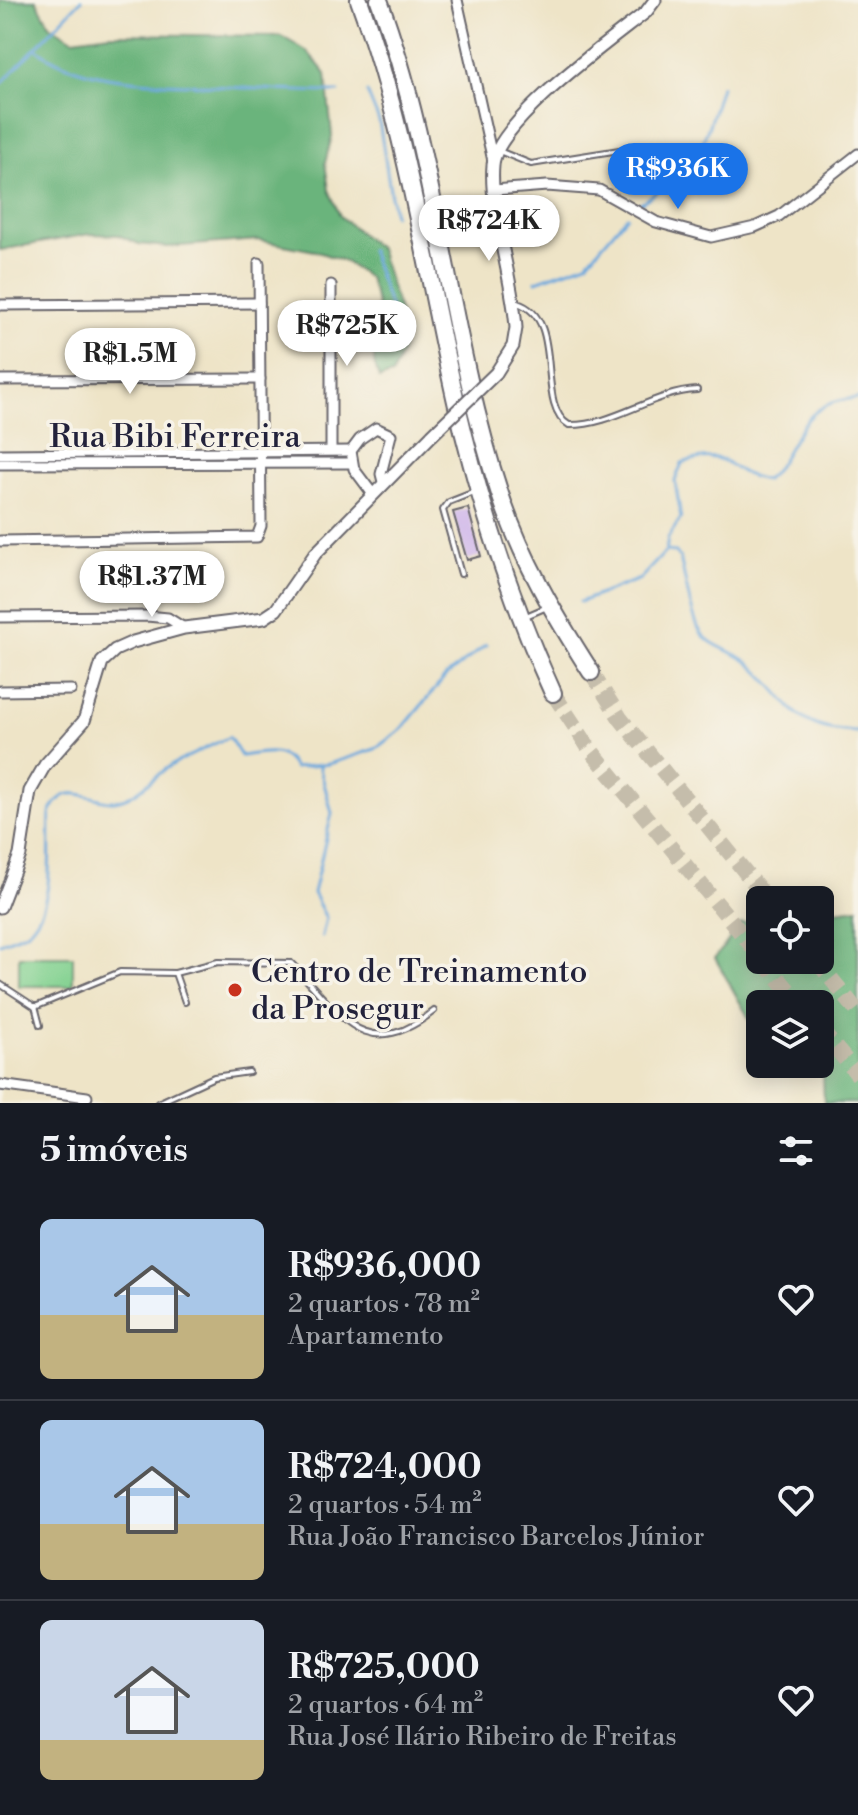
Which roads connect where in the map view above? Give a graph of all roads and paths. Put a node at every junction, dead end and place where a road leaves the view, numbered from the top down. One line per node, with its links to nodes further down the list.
1 (359, 0): 26 (highway)
2 (379, 0): 30 (highway)
3 (457, 0): 7 (street)
4 (655, 0): 7 (street)
5 (632, 148): 7 (lane)
6 (858, 154): 8 (street)
7 (495, 156): 8 (street)
8 (494, 190): 12 (street)
9 (259, 263): 11 (street)
10 (331, 285): 17 (street)
11 (259, 303): 13 (street); 14 (street)
12 (514, 303): 16 (lane); 25 (street, bridge)
13 (0, 305)
14 (260, 379): 15 (street); 19 (street)
15 (0, 380)
16 (697, 390)
17 (331, 450): 18 (street, Rua Bibi Ferreira); 19 (street, Rua Bibi Ferreira)
18 (351, 451): 23 (street); 25 (street)
19 (260, 452): 21 (street, Rua Bibi Ferreira); 22 (street)
20 (0, 454): 21 (street, Rua Bibi Ferreira)
21 (48, 459): 22 (street, Rua Bibi Ferreira); 24 (street, Rua Bibi Ferreira)
22 (260, 463): 23 (street, Rua Bibi Ferreira); 28 (street)
23 (351, 463): 27 (street)
24 (0, 464)
25 (383, 482): 27 (street)
26 (479, 490): 29 (lane); 32 (highway)
27 (372, 493): 33 (street)
28 (0, 541)
29 (461, 574)
30 (550, 606): 32 (lane); 34 (highway)
31 (0, 617): 33 (street)
32 (520, 618): 37 (highway)
33 (184, 628): 38 (street)
34 (591, 672)
35 (71, 690): 36 (street)
36 (0, 691)
37 (553, 693)
38 (0, 907)
39 (175, 973): 41 (lane); 42 (lane); 43 (lane)
40 (0, 984): 42 (lane)
41 (185, 1002)
42 (35, 1006): 44 (lane)
43 (434, 1011)
44 (40, 1025)
45 (249, 1072): 48 (lane)
46 (0, 1085): 47 (street)
47 (87, 1097)
48 (158, 1103)

